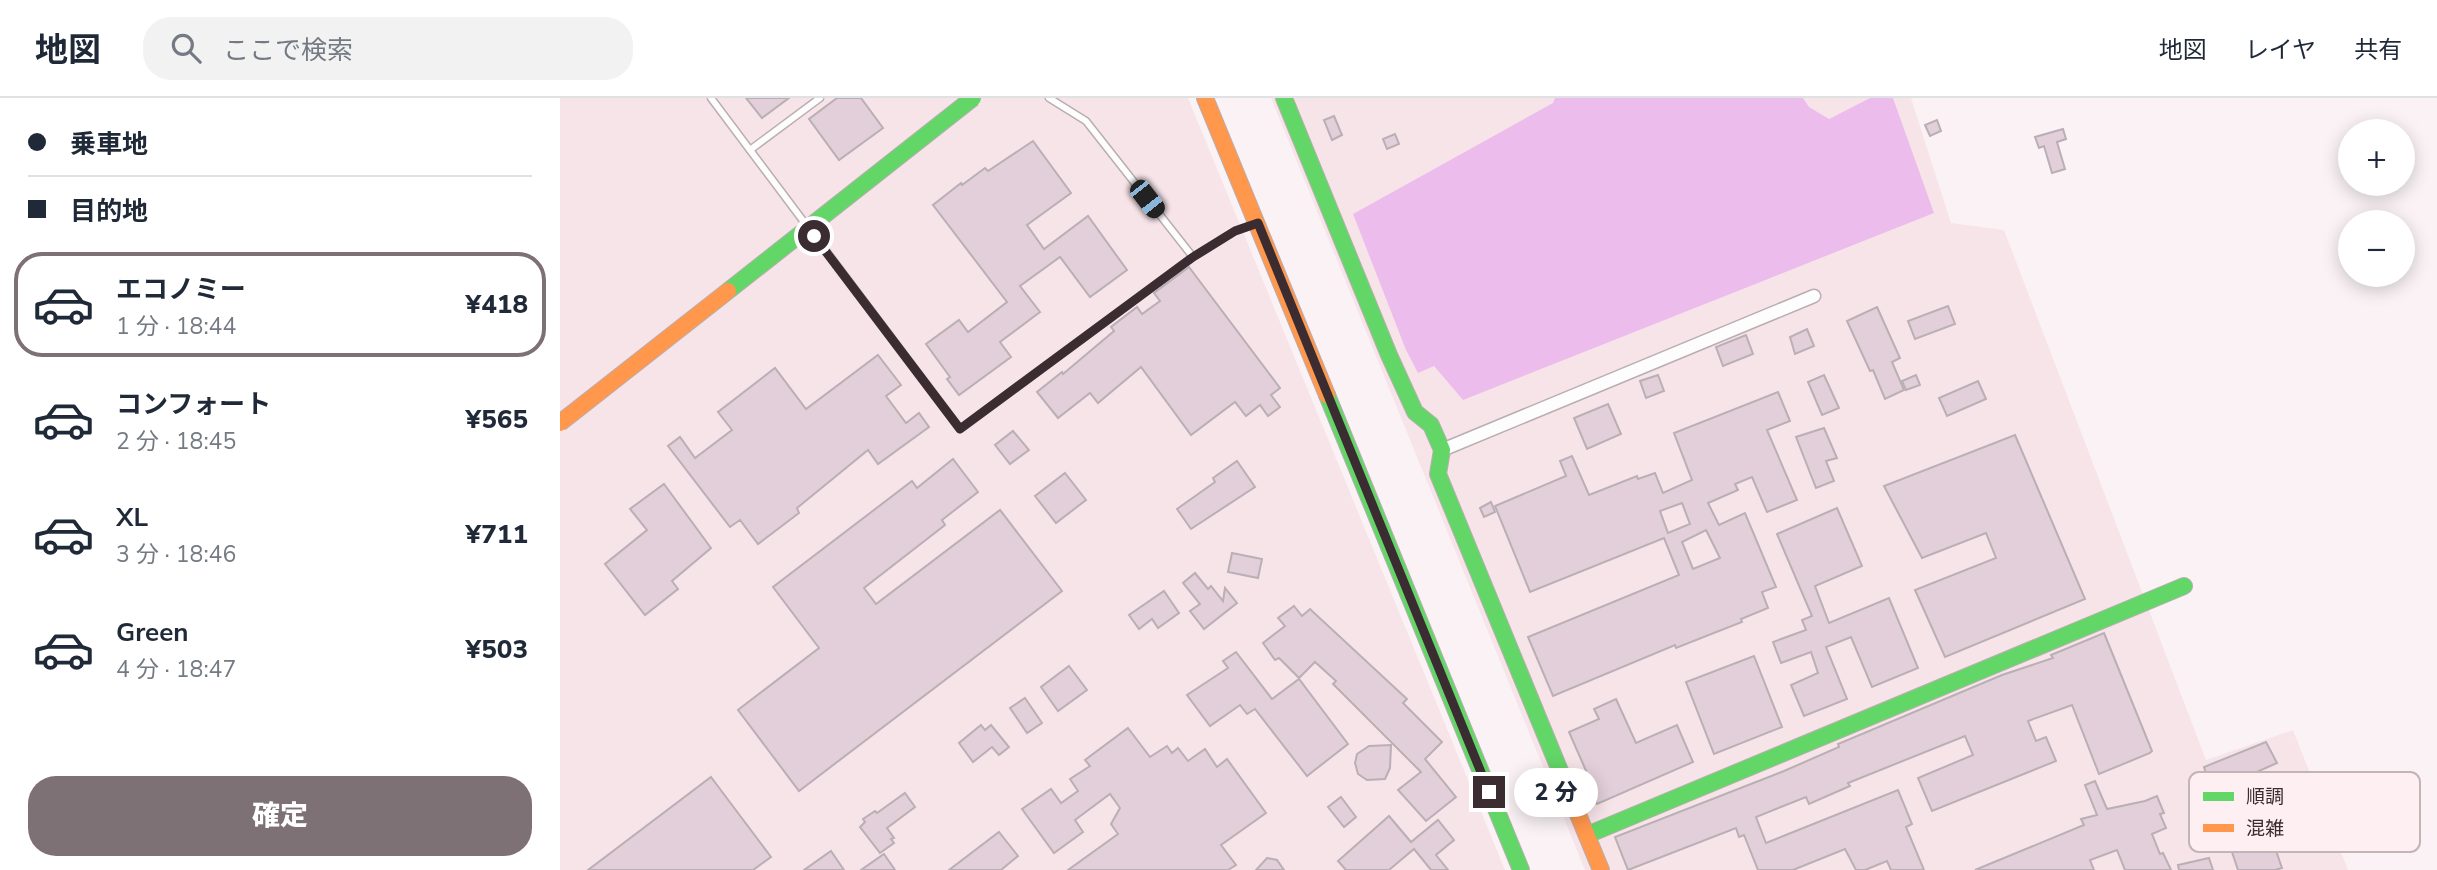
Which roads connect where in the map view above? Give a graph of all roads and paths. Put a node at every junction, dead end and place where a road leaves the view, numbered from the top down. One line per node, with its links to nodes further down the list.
1 (711, 98): 7 (lane)
2 (820, 98): 7 (lane)
3 (972, 98): 11 (main road, bridge)
4 (1049, 98): 9 (lane)
5 (1205, 98): 8 (main road)
6 (1284, 98): 12 (main road)
7 (750, 150): 9 (lane)
8 (1258, 223): 9 (lane); 15 (main road)
9 (1193, 257)
10 (1814, 296): 12 (street)
11 (560, 423)
12 (1442, 450): 14 (main road)
13 (2183, 586): 14 (main road)
14 (1587, 835): 16 (main road)
15 (1521, 870)
16 (1601, 870)

